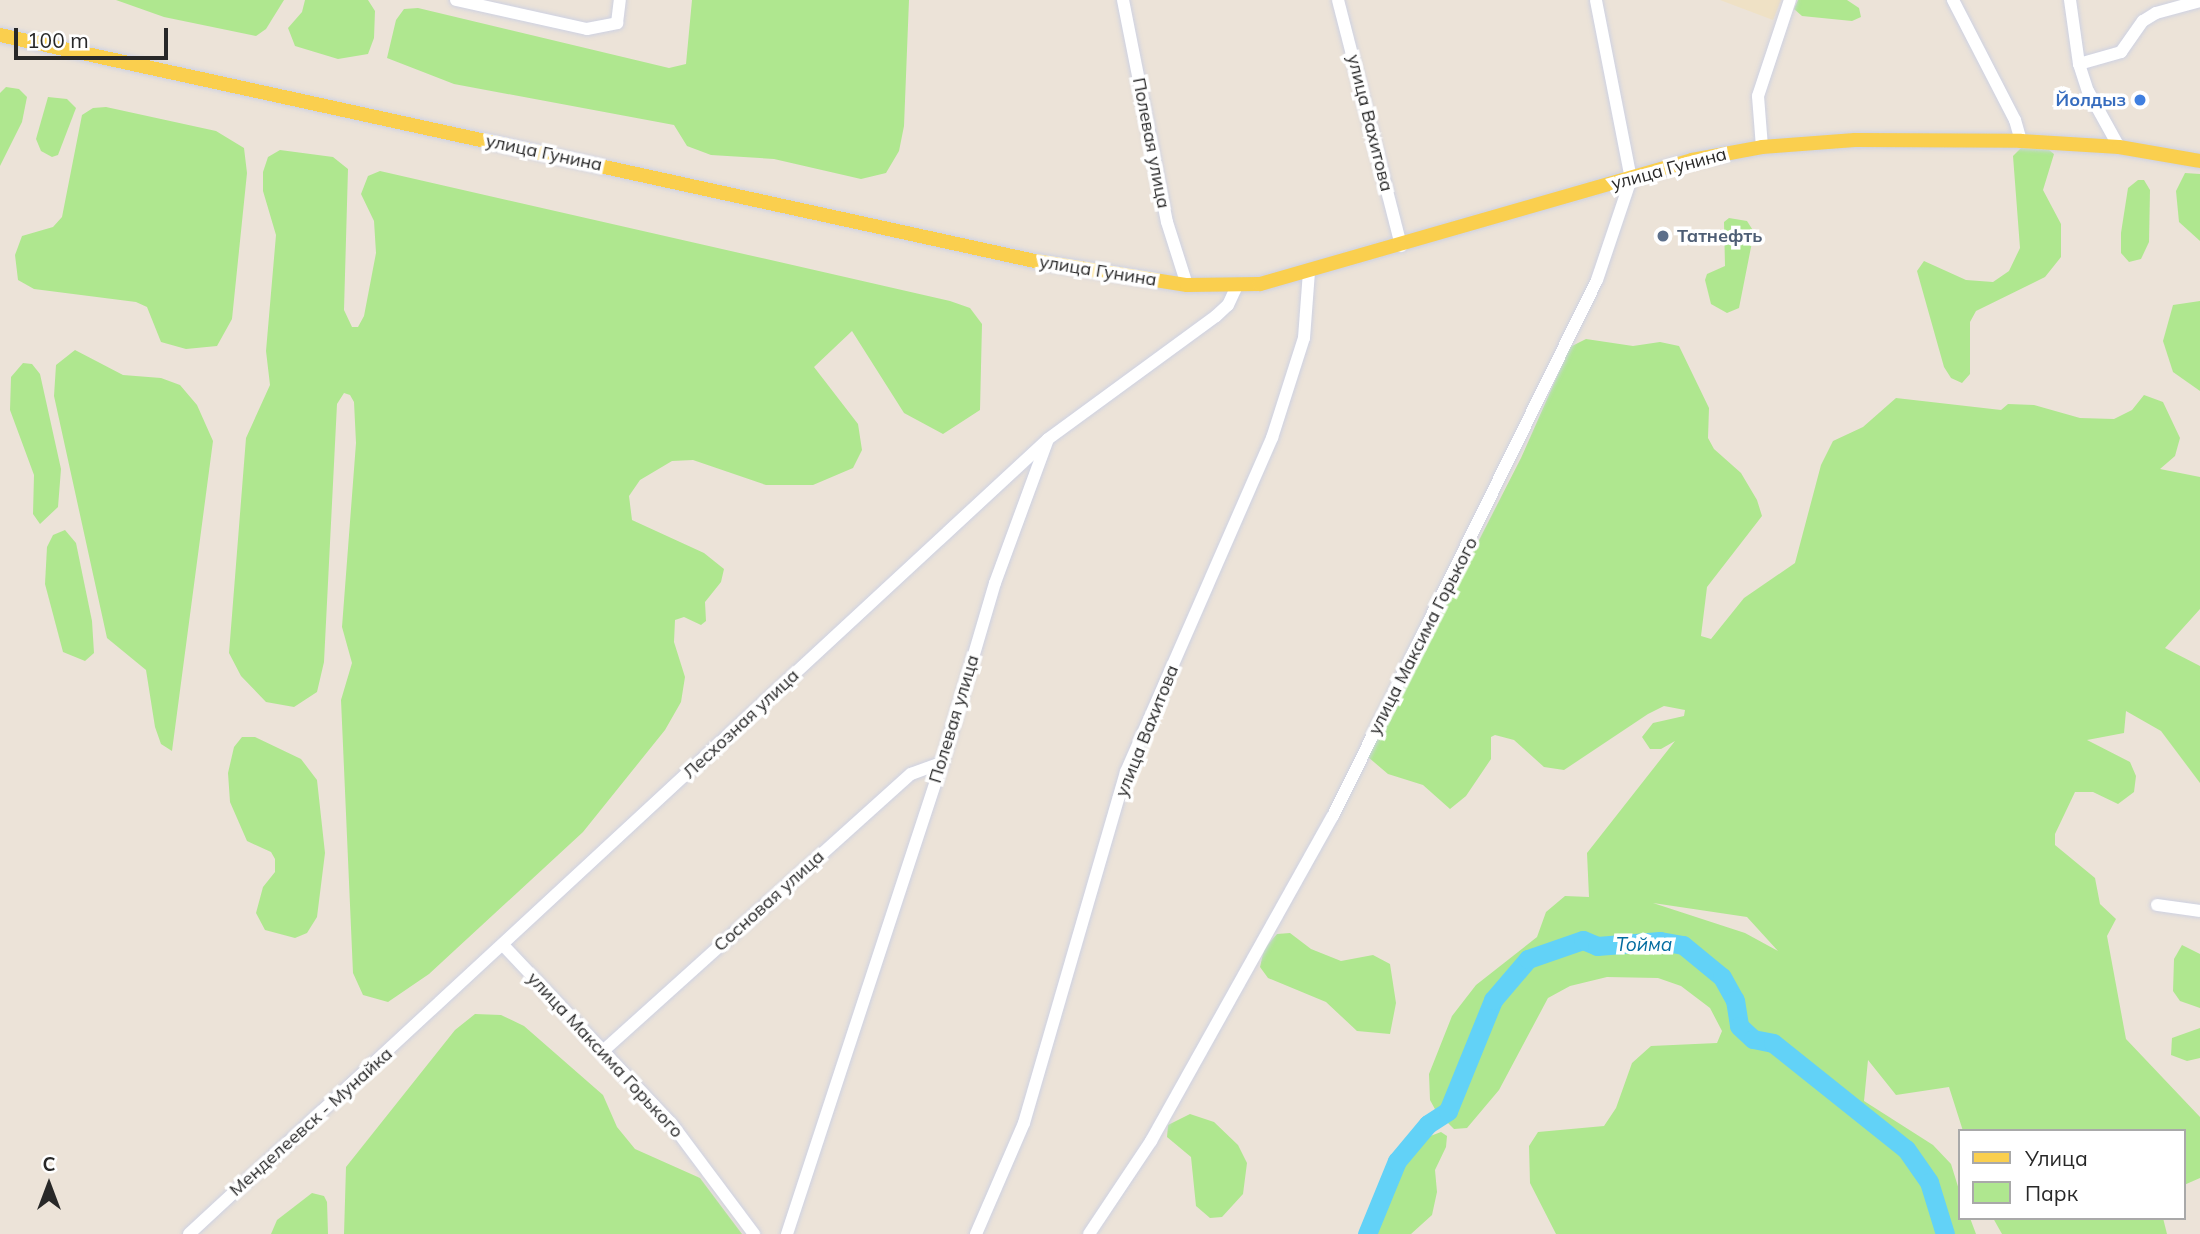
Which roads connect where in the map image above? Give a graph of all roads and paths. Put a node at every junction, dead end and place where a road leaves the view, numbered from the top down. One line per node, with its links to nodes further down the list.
1 (456, 0): 2 (street)
2 (620, 0)
3 (1123, 0): 19 (street, Полевая улица)
4 (1338, 0): 17 (street, улица Вахитова)
5 (1596, 0): 16 (street, улица Максима Горького)
6 (1790, 0): 13 (street)
7 (1953, 0): 12 (street)
8 (2070, 0): 11 (street)
9 (2196, 1): 11 (street)
10 (0, 36): 19 (main road, улица Гунина)
11 (2079, 64): 14 (street)
12 (2021, 141): 13 (main road, улица Гунина); 14 (main road, улица Гунина)
13 (1762, 147): 16 (main road, улица Гунина)
14 (2119, 147): 15 (main road, улица Гунина)
15 (2200, 161)
16 (1631, 179): 17 (main road, улица Гунина); 32 (street, улица Максима Горького)
17 (1401, 246): 18 (main road, улица Гунина)
18 (1310, 271): 20 (main road, улица Гунина); 31 (street, улица Вахитова)
19 (1187, 285): 20 (main road, улица Гунина)
20 (1237, 286): 21 (street)
21 (1048, 439): 22 (street, Полевая улица); 25 (street, Лесхозная улица)
22 (942, 763): 27 (street, Сосновая улица); 30 (street, Полевая улица)
23 (2157, 905): 24 (street)
24 (2200, 911)
25 (503, 945): 26 (street, Лесхозная улица); 27 (street, улица Максима Горького)
26 (434, 1009): 28 (street, Менделеевск - Мунайка)
27 (603, 1051): 29 (street, улица Максима Горького)
28 (189, 1234)
29 (754, 1234)
30 (787, 1234)
31 (976, 1234)
32 (1089, 1234)

